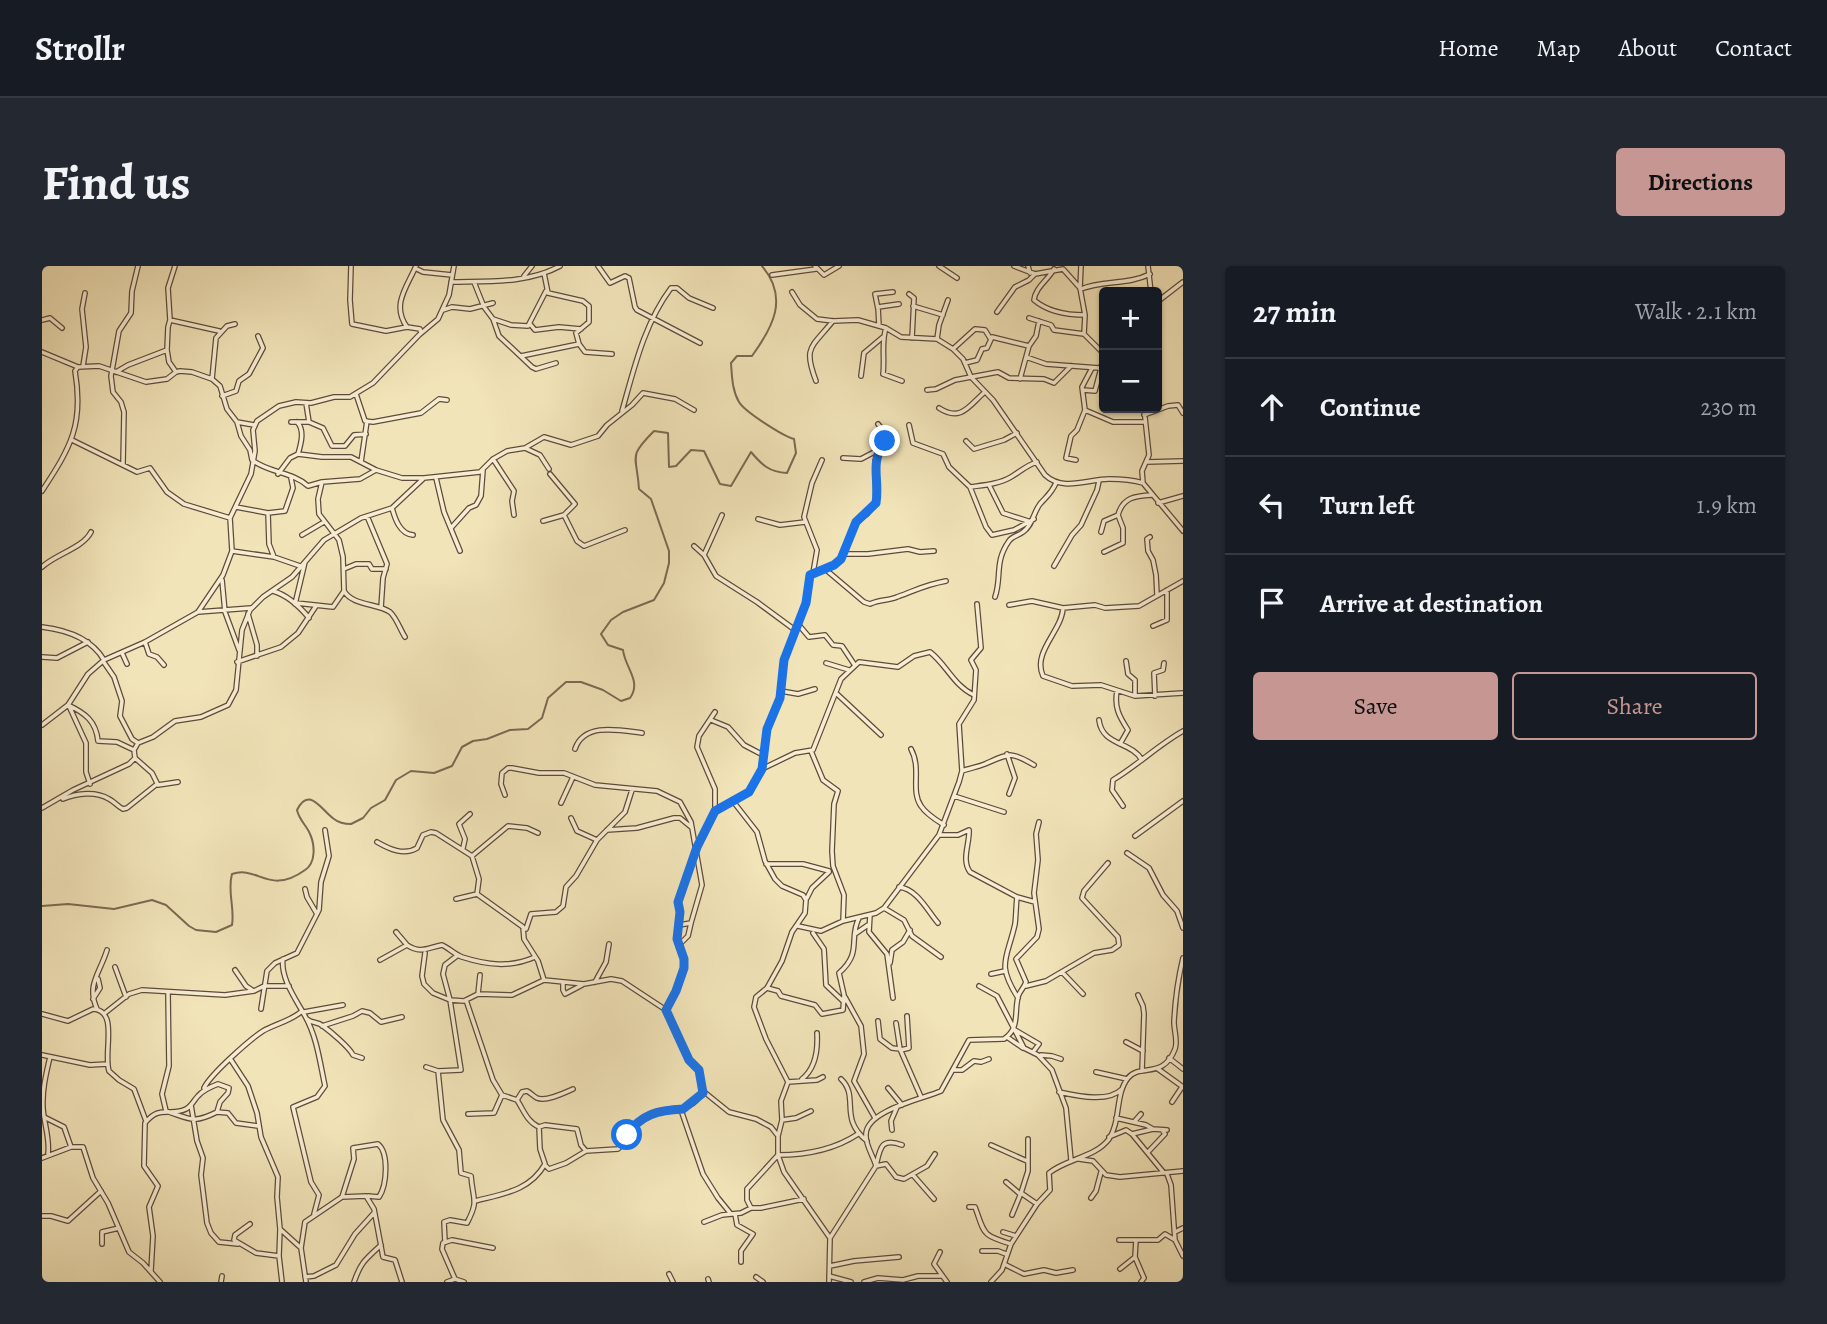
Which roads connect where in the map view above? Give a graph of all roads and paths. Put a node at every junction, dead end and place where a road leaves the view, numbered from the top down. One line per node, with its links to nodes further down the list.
1 (138, 266): 85 (street)
2 (175, 266): 50 (street)
3 (351, 266): 56 (street)
4 (454, 266): 20 (street)
5 (532, 266): 22 (street)
6 (560, 266): 17 (street)
7 (598, 266): 48 (street)
8 (839, 266): 15 (street)
9 (939, 266): 23 (street)
10 (1014, 266): 18 (street)
11 (1028, 266): 18 (street)
12 (1081, 266): 28 (street)
13 (1148, 266): 19 (street)
14 (416, 267): 20 (street); 56 (street)
15 (816, 267): 21 (street)
16 (1057, 268): 18 (street); 28 (street); 45 (street)
17 (544, 273): 22 (street); 29 (street)
18 (1032, 273): 43 (street)
19 (1150, 274): 27 (street); 28 (street)
20 (452, 275): 24 (street)
21 (772, 275)
22 (522, 278): 25 (street)
23 (957, 278)
24 (451, 282): 25 (street); 42 (street)
25 (474, 282): 38 (street)
26 (1182, 283): 34 (street)
27 (1151, 287)
28 (1080, 288): 45 (street)
29 (546, 291): 54 (street); 59 (street)
30 (792, 292): 51 (street)
31 (893, 292): 41 (street)
32 (85, 293): 80 (street)
33 (909, 294): 39 (street)
34 (1162, 298)
35 (948, 300): 44 (street)
36 (494, 303): 38 (street)
37 (899, 304): 41 (street)
38 (483, 305): 42 (street); 47 (street)
39 (913, 306): 44 (street); 65 (street)
40 (713, 308): 48 (street)
41 (878, 309): 55 (street)
42 (443, 310): 61 (street)
43 (997, 312)
44 (943, 315): 67 (street)
45 (1086, 315): 62 (street)
46 (1029, 318): 52 (street)
47 (493, 319): 54 (street); 76 (street)
48 (652, 319): 68 (street); 105 (street)
49 (42, 320): 57 (street)
50 (170, 320): 60 (street); 72 (street)
51 (833, 321): 55 (street); 92 (street)
52 (1039, 321): 62 (street); 70 (street)
53 (235, 324): 60 (street)
54 (530, 324): 59 (street)
55 (879, 326): 58 (street)
56 (407, 327): 61 (street)
57 (62, 328)
58 (886, 328): 64 (street); 65 (street)
59 (583, 329): 69 (street)
60 (220, 331): 90 (street)
61 (421, 331): 97 (street)
62 (1084, 334): 73 (street)
63 (258, 336): 98 (street)
64 (883, 337): 87 (street); 93 (street)
65 (912, 338): 67 (street)
66 (990, 338): 70 (street); 71 (street); 79 (street)
67 (937, 339): 71 (street)
68 (700, 343)
69 (579, 344): 75 (street); 76 (street)
70 (1029, 346): 77 (street)
71 (953, 349): 79 (street)
72 (167, 350): 85 (street); 86 (street)
73 (1100, 350)
74 (42, 352): 82 (street)
75 (612, 354)
76 (521, 357): 78 (street)
77 (1026, 357): 81 (street); 91 (street)
78 (556, 363)
79 (965, 363): 88 (street)
80 (83, 366): 82 (street); 85 (street)
81 (1071, 366): 84 (street); 91 (street)
82 (78, 367): 117 (street)
83 (1099, 367): 84 (street)
84 (1092, 368): 95 (street)
85 (114, 371): 86 (street); 131 (street)
86 (176, 372): 90 (street)
87 (861, 376)
88 (971, 377): 91 (street); 94 (street); 96 (street)
89 (1099, 378): 95 (street)
90 (212, 379): 98 (street)
91 (1020, 379)
92 (816, 381)
93 (902, 381)
94 (927, 390)
95 (1083, 390): 104 (street)
96 (985, 392): 102 (street); 115 (street)
97 (356, 394): 100 (street); 108 (street)
98 (222, 396): 109 (street)
99 (447, 400): 108 (street)
100 (306, 403): 110 (street); 113 (street)
101 (1181, 405): 106 (street); 107 (street)
102 (939, 408)
103 (694, 410): 105 (street)
104 (1085, 410): 111 (street); 125 (street)
105 (622, 413): 119 (street)
106 (1183, 413)
107 (1144, 415): 111 (street)
108 (367, 421): 116 (street)
109 (237, 422): 113 (street); 127 (street)
110 (309, 422): 116 (street); 121 (street)
111 (1145, 422): 130 (street)
112 (878, 424): 120 (street)
113 (254, 425): 127 (street)
114 (909, 425): 145 (street)
115 (1017, 433): 118 (street); 129 (street)
116 (366, 434): 128 (street)
117 (72, 440): 131 (street); 146 (street)
118 (966, 441)
119 (525, 448): 123 (street); 132 (street)
120 (880, 449): 122 (street); 179 (street)
121 (299, 454): 128 (street); 135 (street)
122 (843, 458)
123 (494, 459): 134 (street); 154 (street)
124 (822, 460): 164 (street)
125 (1076, 460)
126 (1183, 461): 130 (street)
127 (254, 462): 135 (street); 150 (street)
128 (361, 462): 133 (street)
129 (1037, 462): 142 (street); 144 (street)
130 (1147, 462): 143 (street)
131 (123, 464): 158 (street)
132 (548, 469)
133 (373, 470): 138 (street); 141 (street)
134 (483, 470): 139 (street); 165 (street)
135 (278, 474): 137 (street)
136 (550, 474): 155 (street)
137 (291, 478): 141 (street); 152 (street)
138 (424, 478): 139 (street); 151 (street)
139 (436, 478): 165 (street)
140 (1099, 481): 142 (street); 143 (street); 184 (street)
141 (322, 482): 162 (street)
142 (1056, 483): 160 (street)
143 (1143, 484): 147 (street)
144 (989, 485): 145 (street); 161 (street)
145 (971, 487): 161 (street)
146 (42, 491)
147 (1152, 495): 149 (street); 156 (street)
148 (1183, 496): 149 (street)
149 (1158, 503): 166 (street)
150 (235, 507): 152 (street); 158 (street)
151 (391, 508): 157 (street); 172 (street)
152 (268, 513): 181 (street)
153 (722, 514): 180 (street)
154 (514, 515)
155 (564, 515): 163 (street); 167 (street)
156 (1118, 515): 170 (street); 178 (street)
157 (367, 516): 169 (street); 186 (street)
158 (230, 518): 175 (street)
159 (758, 519): 164 (street)
160 (1034, 519): 161 (street); 197 (street)
161 (1028, 521)
162 (324, 522): 169 (street); 171 (street)
163 (543, 522)
164 (805, 522): 189 (street)
165 (451, 528): 176 (street)
166 (1183, 529)
167 (625, 530)
168 (91, 532): 185 (street)
169 (334, 533): 182 (street); 188 (street)
170 (1101, 533)
171 (302, 535)
172 (413, 535)
173 (1150, 537): 196 (street)
174 (694, 546): 180 (street)
175 (232, 551): 181 (street); 190 (street)
176 (460, 551)
177 (934, 551): 179 (street)
178 (1104, 552)
179 (844, 554): 187 (street)
180 (704, 555): 213 (street)
181 (274, 557): 183 (street)
182 (306, 560): 183 (street); 198 (street)
183 (300, 566): 194 (street)
184 (1054, 566)
185 (42, 567)
186 (386, 569): 188 (street); 203 (street)
187 (825, 569): 189 (street); 191 (street)
188 (343, 570): 195 (street)
189 (813, 573): 210 (street)
190 (222, 578): 205 (street); 207 (street)
191 (946, 581)
192 (1183, 581): 193 (street)
193 (1167, 590): 196 (street); 211 (street)
194 (272, 591): 198 (street); 202 (street)
195 (344, 591): 201 (street); 203 (street)
196 (1157, 596): 204 (street)
197 (995, 597)
198 (296, 604): 201 (street); 209 (street)
199 (977, 604): 235 (street)
200 (1009, 605): 204 (street)
201 (316, 606): 209 (street)
202 (253, 607): 206 (street); 208 (street)
203 (381, 608): 214 (street)
204 (1063, 608): 232 (street)
205 (225, 610): 206 (street); 207 (street); 217 (street)
206 (244, 610): 208 (street)
207 (198, 612): 216 (street)
208 (248, 614): 217 (street); 219 (street)
209 (309, 618): 219 (street)
210 (798, 624): 213 (street); 227 (street)
211 (1153, 626)
212 (42, 627): 215 (street)
213 (795, 630): 231 (street)
214 (405, 638)
215 (89, 642): 220 (street); 221 (street)
216 (145, 642): 218 (street); 228 (street)
217 (239, 650): 223 (street)
218 (122, 653): 221 (street); 226 (street)
219 (257, 656): 223 (street)
220 (42, 657)
221 (103, 661): 238 (street); 246 (street)
222 (1126, 661): 236 (street)
223 (237, 662): 247 (street)
224 (826, 663): 229 (street)
225 (1164, 663): 237 (street)
226 (127, 664)
227 (855, 664): 229 (street); 235 (street)
228 (164, 665)
229 (849, 670): 234 (street)
230 (815, 689): 231 (street)
231 (781, 691): 254 (street)
232 (1116, 691): 236 (street); 248 (street)
233 (1183, 693): 237 (street)
234 (837, 694): 245 (street); 252 (street)
235 (974, 695): 259 (street)
236 (1135, 696): 237 (street)
237 (1154, 696)
238 (69, 706): 242 (street); 251 (street); 262 (street)
239 (715, 712): 240 (street)
240 (711, 720): 254 (street); 274 (street)
241 (1099, 720): 248 (street)
242 (43, 722)
243 (1183, 731): 256 (street)
244 (642, 733): 249 (street)
245 (881, 735)
246 (132, 739): 247 (street); 251 (street)
247 (138, 743): 251 (street)
248 (1120, 744): 256 (street)
249 (575, 748)
250 (911, 749): 279 (street)
251 (134, 751): 255 (street)
252 (811, 751): 258 (street); 294 (street)
253 (1007, 754): 257 (street); 259 (street); 265 (street)
254 (765, 756): 258 (street)
255 (135, 758): 262 (street); 263 (street)
256 (1142, 760): 272 (street)
257 (1034, 765)
258 (762, 769): 269 (street)
259 (962, 771): 267 (street)
260 (573, 777): 264 (street); 266 (street); 271 (street)
261 (178, 782): 263 (street)
262 (90, 783): 268 (street)
263 (157, 784): 268 (street)
264 (632, 790): 280 (street); 282 (street)
265 (1009, 794)
266 (505, 795)
267 (954, 796): 275 (street); 279 (street)
268 (58, 800): 273 (street)
269 (732, 800): 274 (street); 293 (street)
270 (1183, 801): 285 (street)
271 (561, 803)
272 (1123, 806)
273 (42, 808)
274 (715, 811): 290 (street)
275 (1004, 812)
276 (470, 814): 288 (street)
277 (571, 818): 286 (street)
278 (1039, 822): 302 (street)
279 (944, 825): 284 (street)
280 (691, 827): 282 (street); 290 (street)
281 (325, 830): 304 (street)
282 (607, 830): 286 (street)
283 (538, 833): 291 (street)
284 (939, 835): 296 (street); 299 (street)
285 (1135, 836)
286 (597, 840): 317 (street)
287 (376, 842): 288 (street)
288 (463, 848): 291 (street)
289 (1127, 853): 313 (street)
290 (695, 855): 308 (street); 310 (street)
291 (472, 856): 298 (street)
292 (1108, 863): 334 (street)
293 (766, 864): 295 (street); 301 (street)
294 (834, 866): 295 (street); 307 (street)
295 (830, 871): 301 (street)
296 (900, 887): 303 (street); 309 (street)
297 (305, 889): 304 (street)
298 (477, 894): 300 (street); 317 (street)
299 (1017, 897): 302 (street); 332 (street)
300 (456, 899)
301 (806, 900): 312 (street)
302 (1035, 902): 344 (street)
303 (884, 908): 305 (street); 314 (street)
304 (317, 914): 328 (street)
305 (870, 915): 306 (street); 311 (street)
306 (859, 918): 307 (street); 318 (street)
307 (843, 921): 315 (street)
308 (691, 923): 310 (street); 321 (street)
309 (938, 923)
310 (678, 925): 321 (street)
311 (868, 925): 318 (street); 333 (street)
312 (798, 926): 315 (street); 345 (street)
313 (1183, 928)
314 (910, 930): 326 (street); 333 (street)
315 (812, 931): 357 (street)
316 (396, 932): 320 (street)
317 (525, 932): 325 (street)
318 (855, 934): 350 (street)
319 (609, 944): 339 (street)
320 (407, 945): 323 (street); 329 (street)
321 (679, 945): 361 (street)
322 (107, 950): 359 (street)
323 (425, 952): 324 (street); 355 (street)
324 (458, 956): 325 (street); 355 (street)
325 (535, 957): 337 (street)
326 (941, 957)
327 (1183, 958): 375 (street)
328 (283, 959): 341 (street); 342 (street)
329 (380, 960)
330 (115, 967): 352 (street)
331 (234, 970): 346 (street)
332 (1005, 971): 335 (street); 354 (street)
333 (889, 972): 353 (street)
334 (1062, 972): 344 (street); 349 (street)
335 (991, 974)
336 (480, 975): 348 (street)
337 (544, 980): 338 (street); 348 (street)
338 (564, 982): 340 (street); 340 (street)
339 (595, 982): 340 (street); 361 (street)
340 (584, 984)
341 (264, 986): 342 (street); 346 (street); 360 (street)
342 (289, 986): 362 (street)
343 (979, 986): 371 (street)
344 (1024, 987): 354 (street)
345 (767, 988): 357 (street); 401 (street)
346 (254, 991): 347 (street)
347 (168, 993): 352 (street); 416 (street)
348 (478, 994): 356 (street)
349 (1083, 994)
350 (844, 995): 357 (street); 422 (street)
351 (1138, 995): 379 (street)
352 (126, 997): 363 (street)
353 (894, 998)
354 (1018, 998): 371 (street)
355 (450, 1000): 356 (street); 394 (street)
356 (466, 1000): 409 (street)
357 (844, 1002)
358 (343, 1005): 362 (street)
359 (97, 1009): 363 (street); 364 (street)
360 (261, 1009)
361 (666, 1010): 407 (street)
362 (302, 1012): 367 (street); 388 (street)
363 (105, 1013): 389 (street)
364 (42, 1014)
365 (907, 1016): 378 (street)
366 (402, 1017): 370 (street)
367 (306, 1018): 370 (street); 472 (street)
368 (877, 1021): 378 (street)
369 (896, 1023): 378 (street)
370 (322, 1026): 384 (street)
371 (1014, 1029): 373 (street); 377 (street); 380 (street)
372 (817, 1033): 398 (street)
373 (1007, 1037): 377 (street); 393 (street)
374 (1126, 1042): 379 (street)
375 (1176, 1046): 376 (street); 385 (street)
376 (1183, 1046)
377 (1024, 1048): 380 (street)
378 (901, 1049): 410 (street)
379 (1143, 1051): 395 (street)
380 (1032, 1052): 382 (street)
381 (42, 1055): 383 (street)
382 (1038, 1055): 387 (street); 408 (street)
383 (50, 1057): 389 (street); 421 (street)
384 (362, 1058)
385 (1170, 1058): 391 (street); 392 (street)
386 (989, 1059): 393 (street)
387 (1061, 1059)
388 (231, 1060): 404 (street); 429 (street)
389 (107, 1065): 426 (street)
390 (426, 1067): 394 (street)
391 (1158, 1069): 395 (street); 403 (street)
392 (1183, 1069)
393 (953, 1070): 410 (street)
394 (438, 1071): 467 (street)
395 (1142, 1071): 400 (street)
396 (1096, 1072): 400 (street)
397 (823, 1077): 398 (street)
398 (802, 1079): 401 (street)
399 (841, 1079): 436 (street)
400 (1127, 1079): 402 (street)
401 (788, 1082): 425 (street)
402 (1123, 1087): 408 (street); 423 (street)
403 (1183, 1087): 412 (street)
404 (204, 1088)
405 (888, 1088): 414 (street)
406 (573, 1090): 411 (street)
407 (703, 1091): 415 (street); 437 (street)
408 (1059, 1092): 450 (street)
409 (502, 1095): 411 (street); 419 (street)
410 (921, 1097): 414 (street)
411 (517, 1100): 430 (street)
412 (1172, 1102)
413 (191, 1105): 416 (street); 418 (street); 427 (street)
414 (900, 1106): 422 (street); 433 (street)
415 (681, 1110): 444 (street); 473 (street)
416 (166, 1111): 426 (street); 427 (street)
417 (811, 1111): 425 (street)
418 (217, 1112): 424 (street); 429 (street)
419 (468, 1114)
420 (1141, 1114): 428 (street)
421 (43, 1117): 443 (street); 446 (street)
422 (875, 1118): 440 (street)
423 (1116, 1118): 428 (street); 438 (street)
424 (203, 1119): 427 (street); 431 (street)
425 (782, 1120): 437 (street)
426 (146, 1121): 507 (street)
427 (194, 1121): 431 (street)
428 (1135, 1123): 432 (street); 434 (street)
429 (258, 1126): 480 (street)
430 (537, 1128): 444 (street); 452 (street)
431 (195, 1129): 490 (street)
432 (1153, 1129): 435 (street); 445 (street)
433 (892, 1130)
434 (1126, 1130): 435 (street); 438 (street)
435 (1132, 1133): 445 (street)
436 (858, 1134): 440 (street); 448 (street)
437 (778, 1136): 448 (street)
438 (1110, 1137): 450 (street)
439 (1028, 1139): 451 (street)
440 (867, 1141): 453 (street)
441 (991, 1144): 451 (street)
442 (902, 1145): 453 (street)
443 (71, 1147): 446 (street); 459 (street)
444 (586, 1151): 452 (street)
445 (1148, 1153): 456 (street)
446 (48, 1154): 449 (street)
447 (935, 1154): 457 (street)
448 (778, 1155): 465 (street); 470 (street)
449 (42, 1158)
450 (1074, 1159): 455 (street); 468 (street)
451 (1027, 1161): 460 (street)
452 (545, 1164): 467 (street)
453 (876, 1166): 457 (street); 484 (street)
454 (1183, 1171): 456 (street)
455 (1101, 1172): 456 (street); 464 (street)
456 (1165, 1174): 482 (street)
457 (914, 1175): 466 (street)
458 (1006, 1182): 460 (street)
459 (101, 1191): 475 (street); 478 (street)
460 (1021, 1194): 468 (street); 474 (street)
461 (366, 1196): 462 (street); 463 (street); 471 (street)
462 (342, 1197): 463 (street); 472 (street)
463 (377, 1198): 471 (street)
464 (1091, 1198)
465 (804, 1199): 470 (street); 484 (street)
466 (934, 1199)
467 (475, 1201): 488 (street)
468 (1037, 1204): 483 (street)
469 (969, 1207): 491 (street)
470 (751, 1208): 473 (street)
471 (374, 1211): 492 (street); 513 (street)
472 (314, 1214): 493 (street)
473 (733, 1214): 476 (street); 502 (street)
474 (1012, 1214)
475 (42, 1216)
476 (704, 1222)
477 (250, 1224): 490 (street)
478 (119, 1228): 489 (street); 507 (street)
479 (1183, 1228): 482 (street)
480 (281, 1229): 493 (street); 498 (street)
481 (1003, 1232): 483 (street)
482 (1175, 1232): 487 (street)
483 (1016, 1236): 491 (street)
484 (830, 1238): 504 (street)
485 (1119, 1240): 486 (street)
486 (1136, 1240): 487 (street); 501 (street)
487 (1175, 1240): 499 (street)
488 (445, 1242): 494 (street); 514 (street)
489 (102, 1244)
490 (238, 1244): 498 (street)
491 (1011, 1244): 497 (street)
492 (381, 1245): 518 (street); 519 (street)
493 (301, 1248): 513 (street)
494 (493, 1248)
495 (982, 1251): 497 (street)
496 (940, 1252): 511 (street)
497 (1006, 1254): 503 (street)
498 (279, 1256): 517 (street)
499 (1183, 1256)
500 (900, 1257): 504 (street)
501 (1135, 1257): 505 (street); 529 (street)
502 (741, 1262)
503 (1004, 1264): 506 (street); 528 (street)
504 (830, 1266): 510 (street)
505 (1120, 1269)
506 (1073, 1270)
507 (151, 1271): 515 (street)
508 (669, 1274): 522 (street)
509 (222, 1276): 516 (street)
510 (830, 1276): 524 (street); 525 (street)
511 (941, 1276): 526 (street); 527 (street)
512 (756, 1278): 523 (street)
513 (305, 1279)
514 (455, 1279): 520 (street); 521 (street)
515 (160, 1282)
516 (221, 1282)
517 (282, 1282)
518 (354, 1282)
519 (402, 1282)
520 (447, 1282)
521 (464, 1282)
522 (673, 1282)
523 (763, 1282)
524 (828, 1282)
525 (850, 1282)
526 (864, 1282)
527 (947, 1282)
528 (991, 1282)
529 (1141, 1282)

